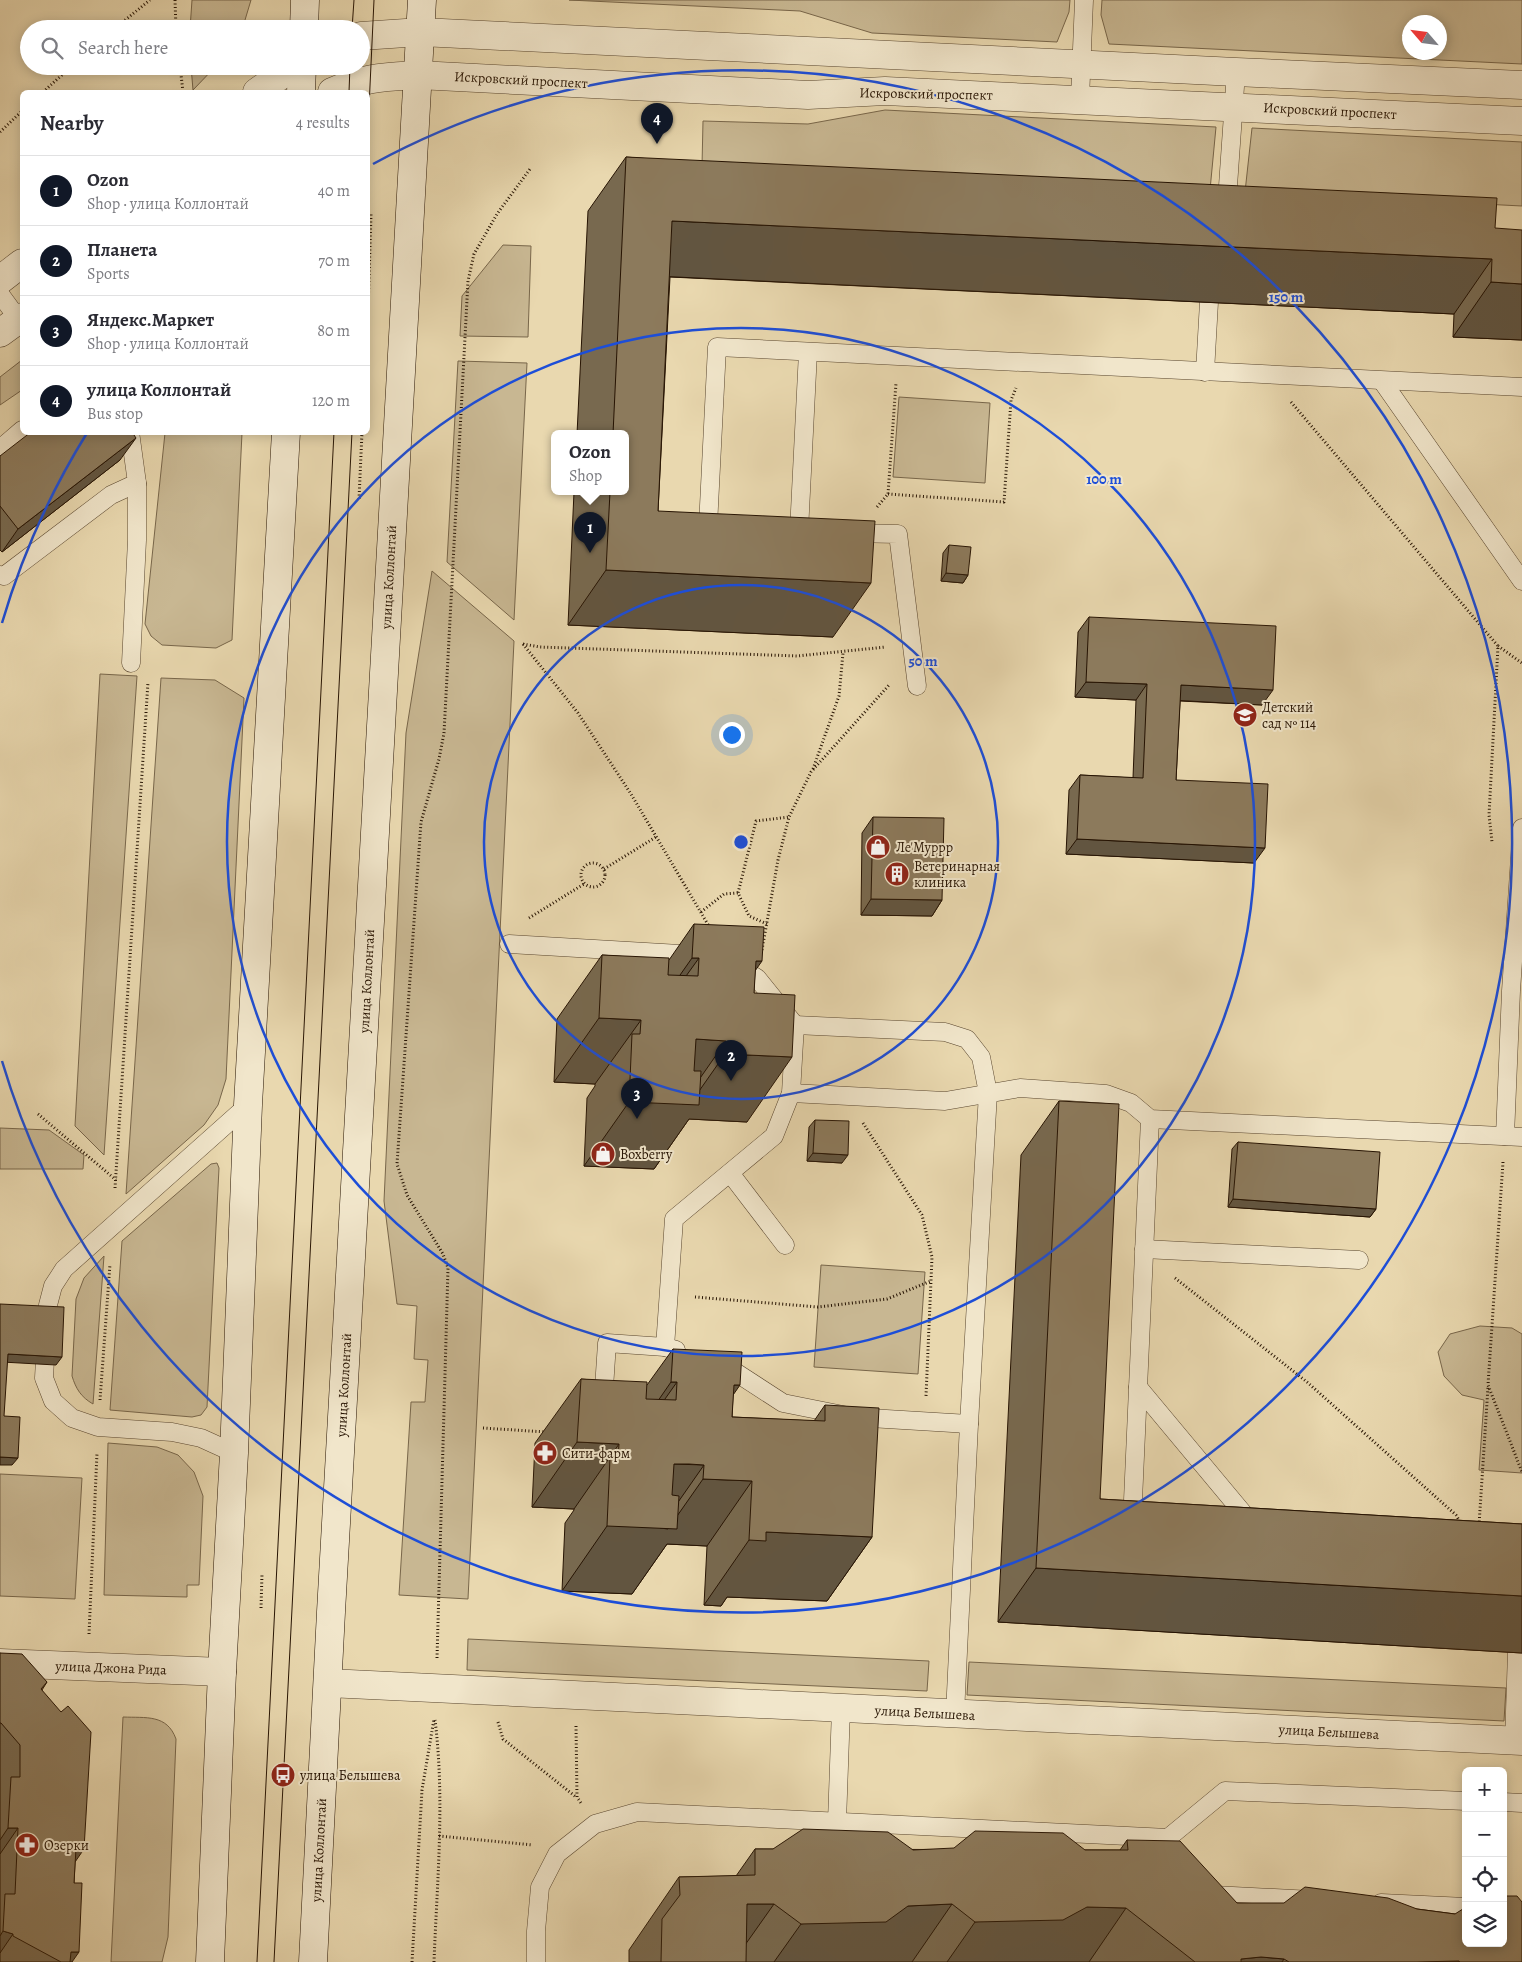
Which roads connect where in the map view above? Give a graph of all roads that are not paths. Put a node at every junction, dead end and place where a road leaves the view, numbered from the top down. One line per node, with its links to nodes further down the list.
1 (305, 0): 4 (street)
2 (422, 0): 5 (street, улица Коллонтай)
3 (1084, 0): 7 (lane)
4 (304, 20)
5 (420, 32): 6 (street); 7 (street); 11 (street, улица Коллонтай)
6 (370, 35)
7 (1082, 65): 8 (street); 16 (lane)
8 (1236, 72): 12 (street); 17 (lane)
9 (281, 75): 13 (street)
10 (301, 75): 14 (street)
11 (418, 75): 15 (street, Искровский проспект); 16 (street, Искровский проспект); 66 (street, улица Коллонтай)
12 (1522, 85)
13 (260, 90)
14 (300, 90)
15 (336, 90)
16 (1080, 99): 17 (street, Искровский проспект)
17 (1234, 107): 18 (street, Искровский проспект); 19 (lane)
18 (1522, 121)
19 (1218, 222)
20 (20, 265): 21 (street)
21 (0, 280)
22 (0, 294): 24 (lane)
23 (1209, 302): 26 (lane)
24 (16, 324)
25 (808, 352): 26 (lane); 34 (lane); 36 (lane)
26 (1205, 372): 27 (lane)
27 (1382, 381): 28 (lane); 40 (lane)
28 (1522, 387)
29 (20, 432): 32 (lane)
30 (130, 435): 33 (lane)
31 (286, 435): 49 (street)
32 (0, 448)
33 (137, 483): 39 (lane); 41 (lane)
34 (735, 528)
35 (780, 530): 36 (lane)
36 (798, 531): 37 (lane)
37 (818, 532)
38 (837, 532): 42 (lane)
39 (0, 575)
40 (1522, 582)
41 (131, 663)
42 (917, 686)
43 (1522, 828): 45 (lane)
44 (509, 944): 46 (lane)
45 (1517, 991): 51 (lane)
46 (795, 1025): 47 (lane); 48 (lane)
47 (791, 1093): 48 (lane); 52 (lane)
48 (988, 1093): 50 (lane); 59 (lane)
49 (248, 1105): 60 (street); 60 (lane)
50 (1150, 1119): 51 (lane); 54 (lane)
51 (1514, 1137)
52 (730, 1173): 53 (lane); 56 (lane)
53 (785, 1245)
54 (1144, 1249): 55 (lane); 57 (lane)
55 (1360, 1260)
56 (665, 1347): 58 (lane); 59 (lane)
57 (1138, 1387): 61 (lane); 62 (lane)
58 (602, 1416)
59 (969, 1424): 68 (lane)
60 (234, 1453): 65 (street)
61 (1141, 1537)
62 (1256, 1539)
63 (1517, 1652): 69 (lane)
64 (0, 1663): 65 (street, улица Джона Рида)
65 (222, 1672): 80 (street)
66 (328, 1682): 67 (street, улица Белышева); 81 (street, улица Коллонтай)
67 (841, 1709): 68 (street, улица Белышева); 73 (lane)
68 (955, 1714): 69 (street, улица Белышева)
69 (1518, 1741)
70 (1462, 1801): 74 (lane)
71 (1507, 1802): 72 (lane)
72 (1522, 1803)
73 (837, 1822): 74 (lane); 82 (lane)
74 (1168, 1838): 75 (lane)
75 (1213, 1895): 76 (lane); 79 (lane)
76 (1330, 1901)
77 (1369, 1902): 78 (lane)
78 (1462, 1907)
79 (1213, 1914)
80 (210, 1962)
81 (314, 1962)
82 (536, 1962)

